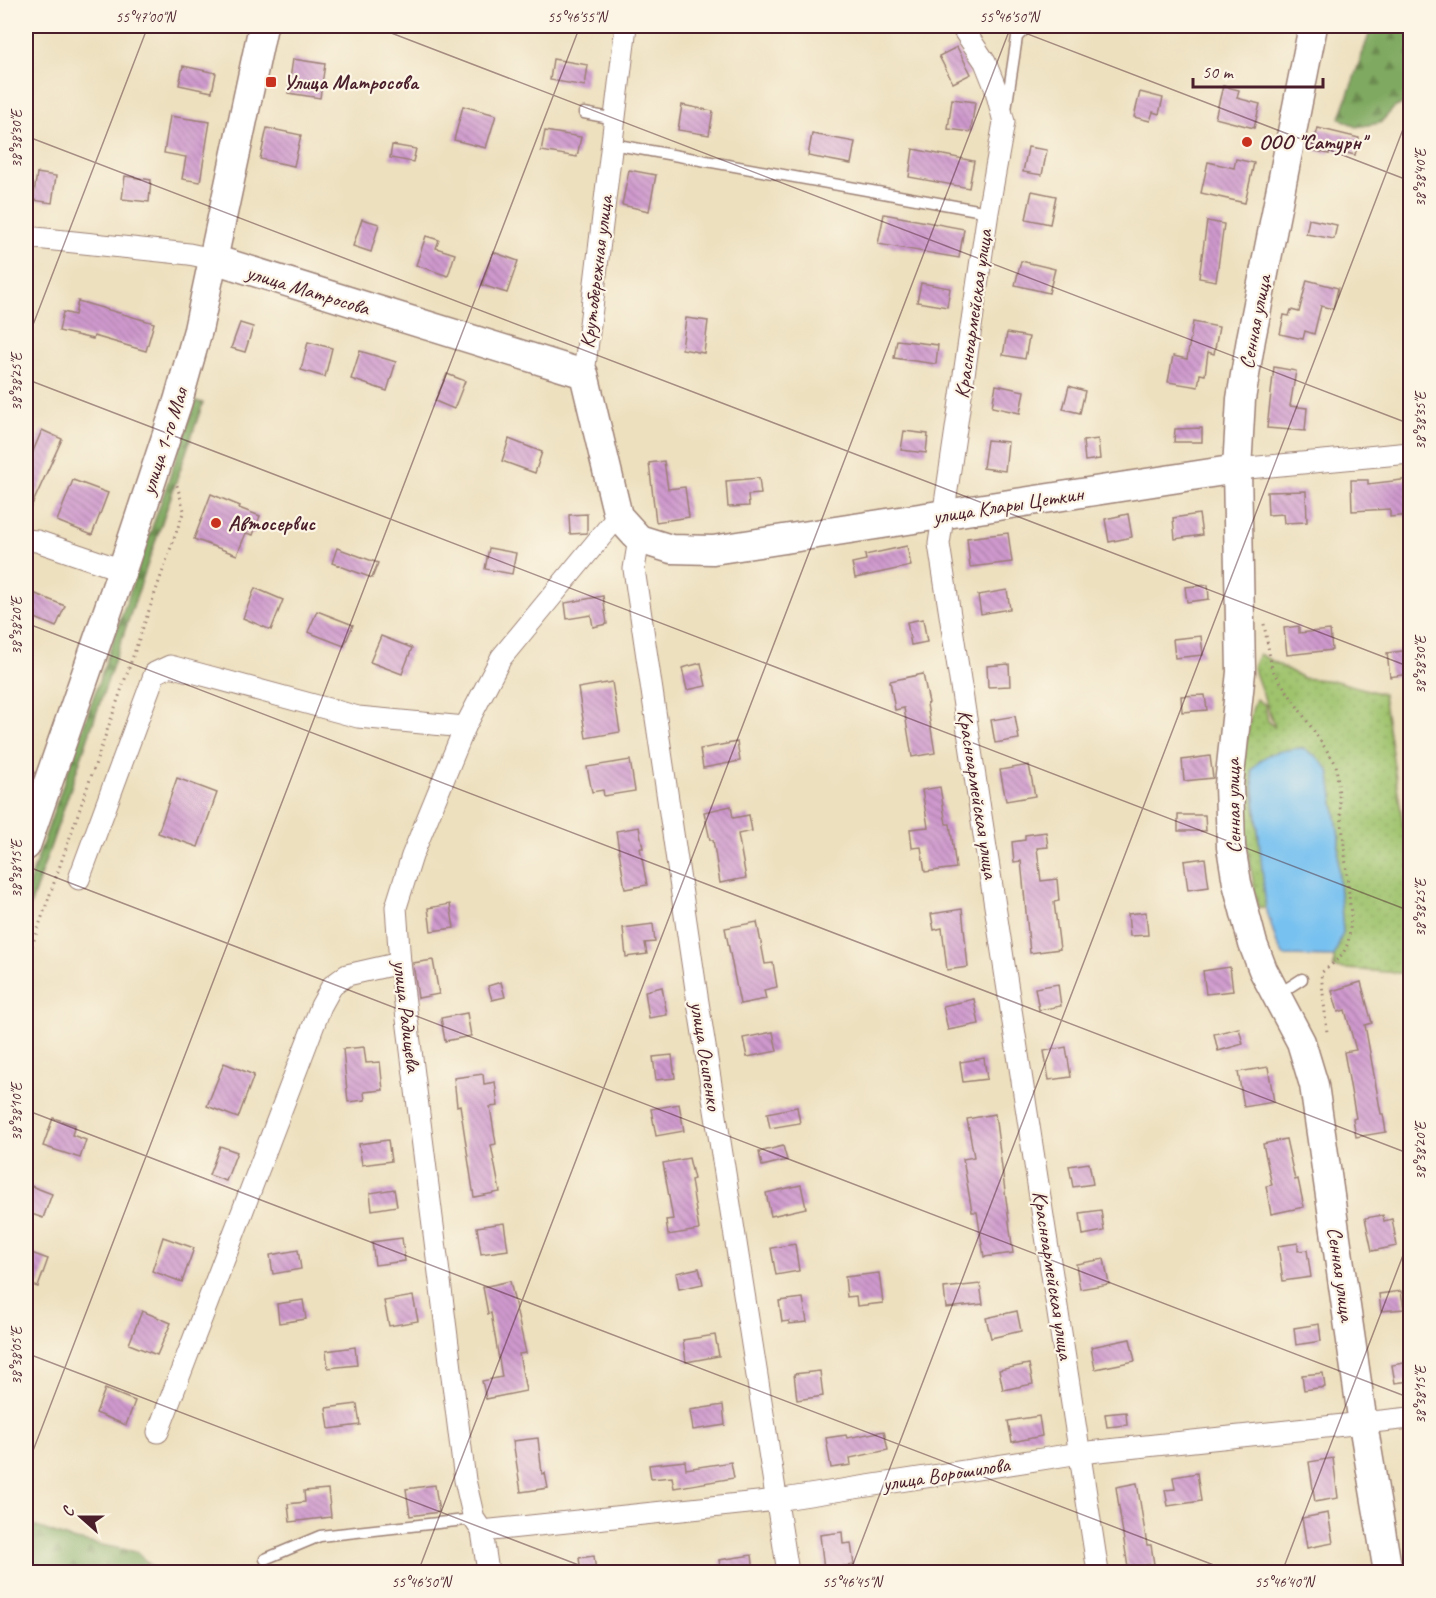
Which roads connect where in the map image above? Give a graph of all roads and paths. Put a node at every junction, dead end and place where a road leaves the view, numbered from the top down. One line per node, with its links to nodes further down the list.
1 (263, 26): 12 (street, улица 1-го Мая)
2 (626, 26): 7 (street, Крутобережная улица)
3 (961, 26): 8 (street, Красноармейская улица)
4 (1028, 26): 8 (lane)
5 (1313, 26): 15 (street, Сенная улица)
6 (584, 113): 7 (lane)
7 (615, 119): 9 (street, Крутобережная улица)
8 (1004, 122): 10 (street, Красноармейская улица)
9 (612, 144): 10 (lane); 13 (street, Крутобережная улица)
10 (988, 212): 16 (street, Красноармейская улица)
11 (26, 237): 12 (street, улица Матросова)
12 (213, 260): 13 (street, улица Матросова); 20 (street, улица 1-го Мая)
13 (584, 374): 17 (street, Крутобережная улица)
14 (1410, 453): 15 (street, улица Клары Цеткин)
15 (1237, 469): 16 (street, улица Клары Цеткин); 27 (street, Сенная улица)
16 (944, 515): 18 (street, улица Клары Цеткин); 32 (street, Красноармейская улица)
17 (618, 516): 18 (street); 22 (street, улица Радищева)
18 (639, 539): 33 (street, улица Осипенко)
19 (26, 540): 20 (street)
20 (122, 570): 23 (street, улица 1-го Мая)
21 (1264, 623): 28 (path)
22 (465, 727): 24 (street); 25 (street, улица Радищева)
23 (26, 846)
24 (79, 879)
25 (400, 963): 31 (street); 34 (street, улица Радищева)
26 (1302, 979): 27 (lane)
27 (1276, 995): 30 (street, Сенная улица)
28 (1327, 1033)
29 (1410, 1418): 30 (street, улица Ворошилова)
30 (1363, 1424): 32 (street, улица Ворошилова); 39 (street, Сенная улица)
31 (158, 1432)
32 (1080, 1453): 33 (street, улица Ворошилова); 38 (street, Красноармейская улица)
33 (777, 1500): 34 (street, улица Ворошилова); 37 (street, улица Осипенко)
34 (478, 1525): 35 (lane); 36 (street, улица Радищева)
35 (265, 1559)
36 (488, 1572)
37 (788, 1572)
38 (1098, 1572)
39 (1388, 1572)

